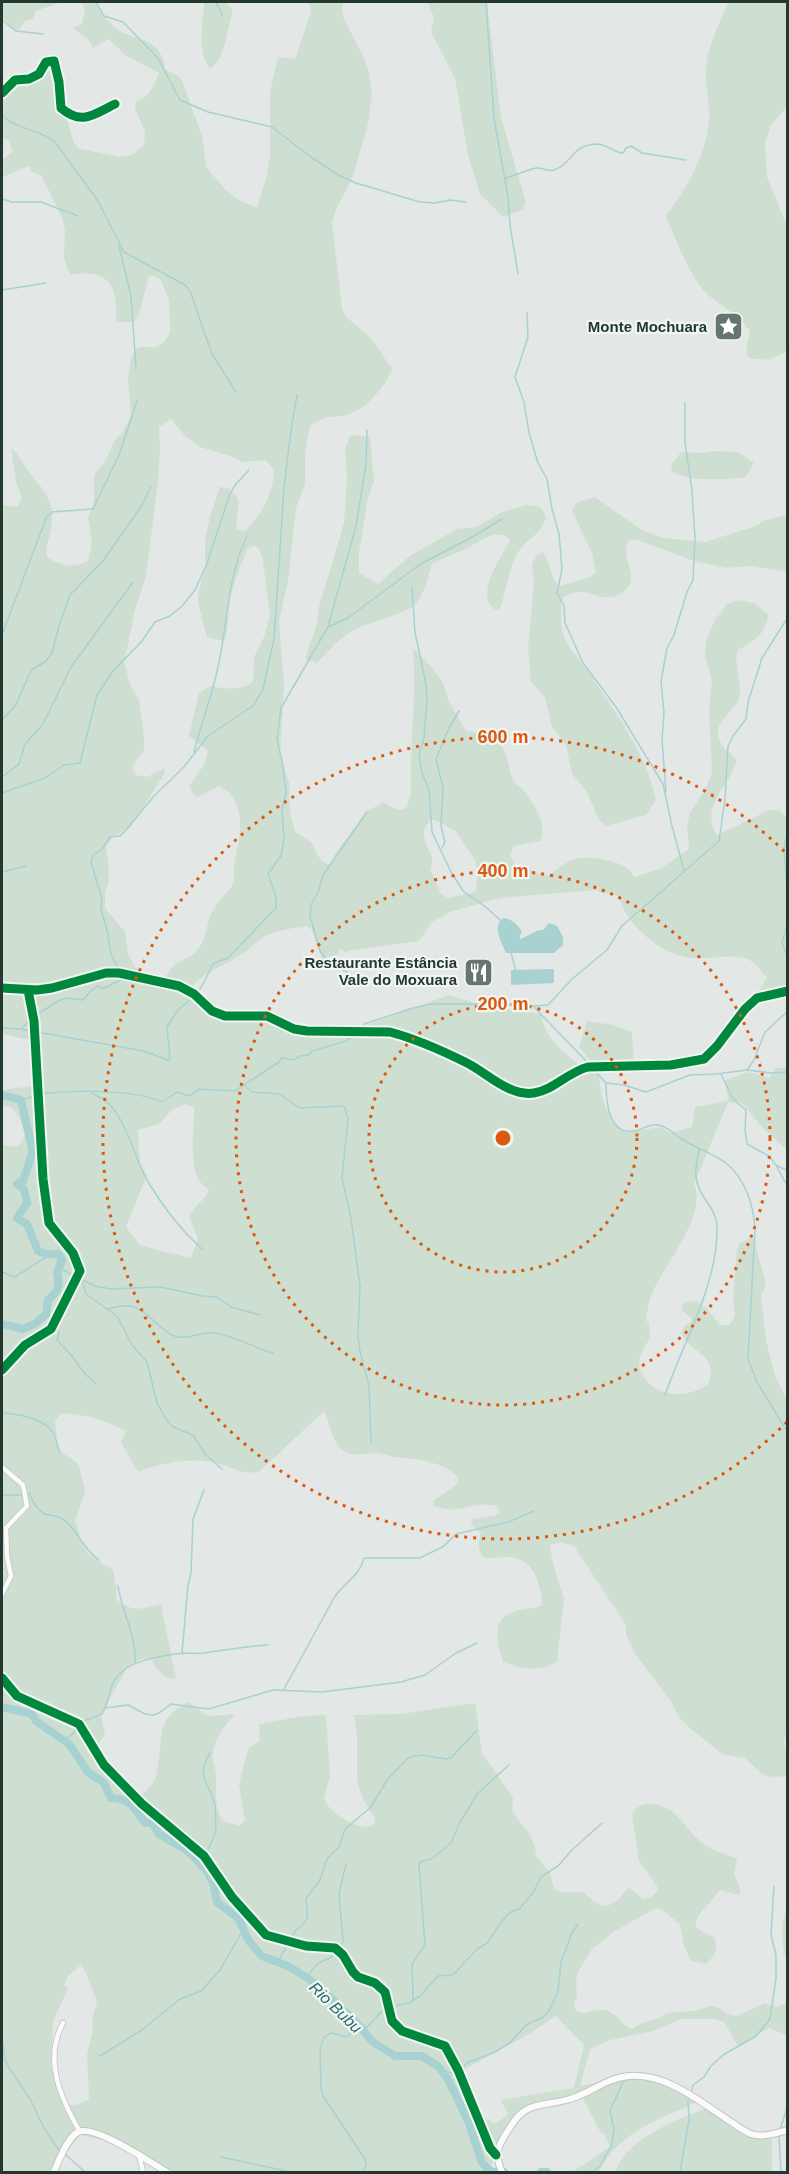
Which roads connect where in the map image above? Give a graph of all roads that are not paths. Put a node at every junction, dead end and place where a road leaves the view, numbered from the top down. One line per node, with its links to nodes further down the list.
1 (2, 93): 2 (street)
2 (115, 104)
3 (2, 988): 4 (street)
4 (28, 990): 5 (street); 6 (street)
5 (788, 991)
6 (2, 1370)
7 (2, 1467): 8 (street)
8 (2, 1594)
9 (2, 1677): 14 (street)
10 (63, 2024): 12 (street)
11 (788, 2130): 14 (street)
12 (80, 2132): 13 (street); 15 (street)
13 (139, 2155): 16 (street); 17 (street)
14 (496, 2155): 18 (street)
15 (54, 2172)
16 (143, 2172)
17 (167, 2172)
18 (502, 2172)

